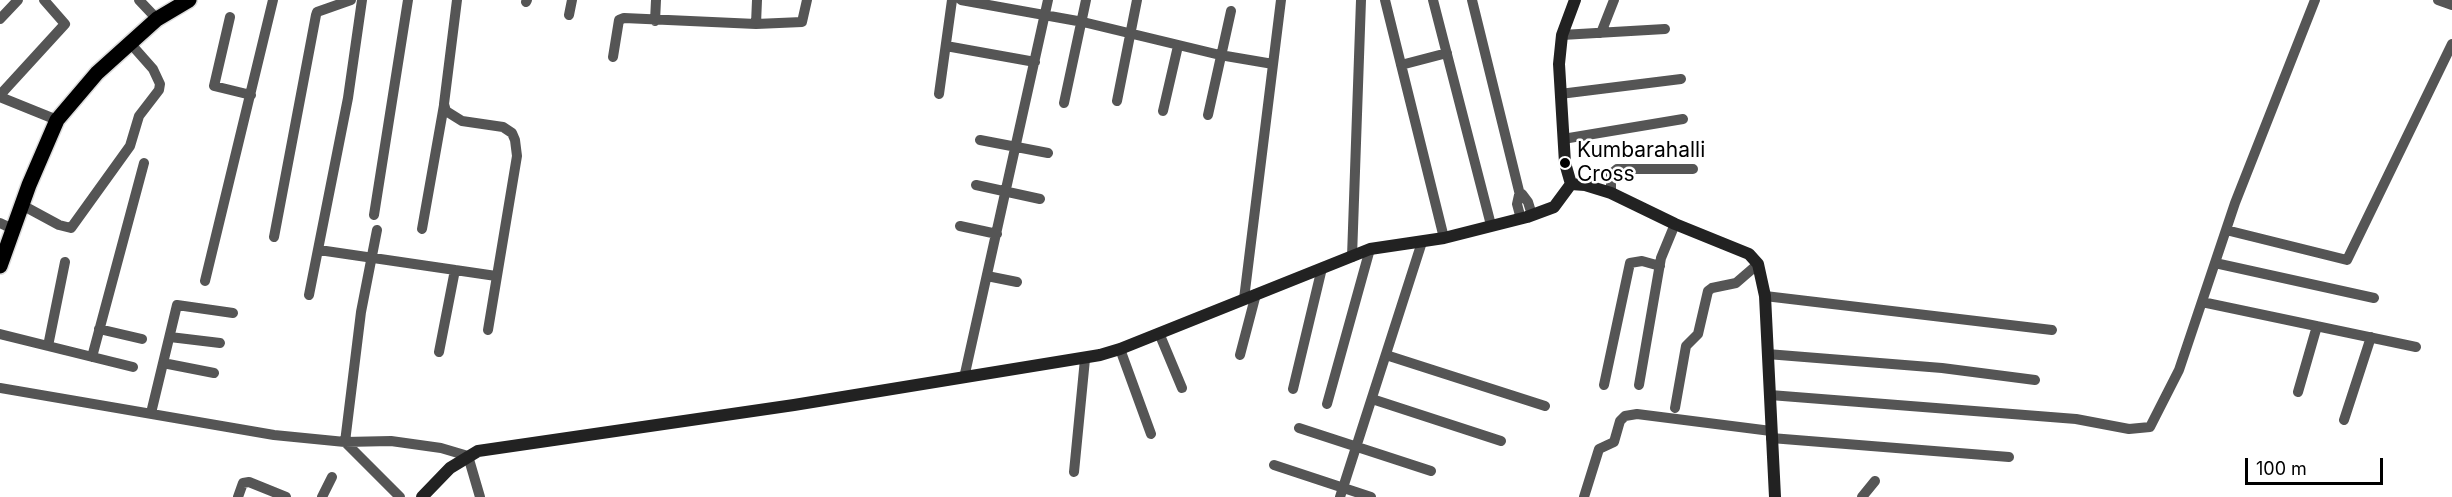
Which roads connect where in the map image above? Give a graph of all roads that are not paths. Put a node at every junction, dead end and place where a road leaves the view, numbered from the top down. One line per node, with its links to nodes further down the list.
1 (18, 0): 33 (street)
2 (44, 0): 56 (street)
3 (139, 0): 34 (street)
4 (189, 0): 34 (main road)
5 (273, 0): 55 (street)
6 (351, 0): 86 (street)
7 (362, 0): 90 (street)
8 (408, 0): 76 (street)
9 (457, 0): 59 (street)
10 (572, 0): 30 (street)
11 (656, 0): 35 (street)
12 (758, 0): 37 (street)
13 (807, 0): 37 (street)
14 (952, 0): 45 (street)
15 (961, 0): 31 (street)
16 (1048, 0): 31 (street)
17 (1086, 0): 36 (street)
18 (1137, 0): 40 (street)
19 (1281, 0): 50 (street)
20 (1362, 0): 91 (street)
21 (1385, 0): 51 (street)
22 (1433, 0): 46 (street)
23 (1472, 0): 77 (street)
24 (1575, 0): 41 (street)
25 (1614, 0): 39 (street)
26 (2314, 0): 84 (street)
27 (2438, 0): 28 (street)
28 (2452, 5)
29 (1231, 11): 47 (street)
30 (569, 15)
31 (1045, 16): 36 (street); 49 (street)
32 (230, 17): 55 (street)
33 (0, 19)
34 (157, 19): 42 (main road)
35 (655, 21): 37 (street); 48 (street)
36 (1083, 22): 40 (street); 58 (street)
37 (756, 24)
38 (1665, 29): 39 (street)
39 (1601, 33): 41 (street)
40 (1130, 34): 44 (street); 57 (street)
41 (1562, 35): 54 (street)
42 (130, 43): 63 (main road); 75 (street)
43 (2452, 44): 84 (street)
44 (1178, 45): 47 (street); 60 (street)
45 (946, 46): 49 (street); 53 (street)
46 (1447, 52): 51 (street); 79 (street)
47 (1220, 55): 50 (street); 61 (street)
48 (613, 57)
49 (1035, 62): 66 (street)
50 (1273, 64): 106 (street)
51 (1401, 65): 87 (street)
52 (1681, 80): 54 (street)
53 (939, 94)
54 (1560, 94): 65 (street)
55 (250, 95): 102 (street)
56 (0, 96): 63 (street)
57 (1117, 101)
58 (1064, 103)
59 (444, 105): 82 (street); 100 (street)
60 (1163, 111)
61 (1208, 115)
62 (1683, 119): 65 (street)
63 (57, 120): 75 (main road)
64 (980, 140): 66 (street)
65 (1563, 140): 71 (street)
66 (1016, 148): 67 (street); 72 (street)
67 (1048, 153)
68 (144, 163): 111 (street)
69 (1693, 169): 73 (street)
70 (976, 184): 72 (street)
71 (1571, 184): 73 (street); 77 (street)
72 (1006, 192): 74 (street); 85 (street)
73 (1611, 193): 78 (street)
74 (1040, 199)
75 (22, 205): 80 (main road)
76 (374, 215)
77 (1527, 217): 79 (street)
78 (1675, 224): 95 (street); 97 (street)
79 (1491, 225): 87 (street)
80 (7, 226): 96 (main road)
81 (960, 226): 85 (street)
82 (422, 229)
83 (377, 230): 92 (street)
84 (2226, 230): 94 (street)
85 (997, 234): 101 (street)
86 (274, 237)
87 (1444, 238): 88 (street)
88 (1422, 242): 89 (street); 126 (street)
89 (1370, 249): 91 (street); 142 (street)
90 (319, 250): 92 (street); 104 (street)
91 (1352, 256): 98 (street)
92 (372, 258): 99 (street); 151 (street)
93 (65, 262): 120 (street)
94 (2215, 263): 107 (street); 108 (street)
95 (1758, 264): 105 (street); 144 (street)
96 (0, 266)
97 (1660, 266): 134 (street); 135 (street)
98 (1323, 268): 106 (street); 138 (street)
99 (455, 270): 100 (street); 123 (street)
100 (496, 276): 112 (street)
101 (987, 276): 103 (street); 132 (street)
102 (205, 281)
103 (1017, 282)
104 (309, 295)
105 (1765, 296): 113 (street); 124 (street)
106 (1250, 297): 114 (street); 125 (street)
107 (2374, 298)
108 (2202, 302): 110 (street); 140 (street)
109 (233, 313): 116 (street)
110 (2317, 326): 117 (street); 139 (street)
111 (99, 329): 118 (street); 127 (street)
112 (488, 330)
113 (2052, 330)
114 (1159, 333): 122 (street); 137 (street)
115 (0, 334): 120 (street)
116 (170, 337): 119 (street); 129 (street)
117 (2371, 337): 121 (street); 146 (street)
118 (142, 339)
119 (220, 344)
120 (48, 346): 127 (street)
121 (2416, 347)
122 (1120, 349): 128 (street); 148 (street)
123 (439, 352)
124 (1767, 354): 133 (street); 140 (street)
125 (1240, 355)
126 (1386, 355): 141 (street); 143 (street)
127 (92, 357): 130 (street)
128 (1085, 359): 132 (street); 157 (street)
129 (163, 363): 131 (street); 145 (street)
130 (133, 367)
131 (214, 373)
132 (964, 378): 153 (street)
133 (2035, 380)
134 (1604, 385)
135 (1639, 385)
136 (0, 388): 145 (street)
137 (1182, 388)
138 (1293, 389)
139 (2298, 392)
140 (1770, 395): 149 (street)
141 (1372, 399): 150 (street); 152 (street)
142 (1327, 404)
143 (1545, 406)
144 (1675, 408)
145 (151, 413): 151 (street)
146 (2344, 420)
147 (1299, 428): 152 (street)
148 (1151, 434)
149 (1771, 435): 154 (street); 168 (street); 169 (street)
150 (1501, 441)
151 (345, 442): 153 (street); 164 (street)
152 (1356, 446): 156 (street); 160 (street)
153 (468, 456): 165 (street); 166 (street)
154 (2008, 457)
155 (1274, 465): 160 (street)
156 (1431, 471)
157 (1074, 472)
158 (332, 477): 163 (street)
159 (1875, 481): 170 (street)
160 (1342, 492): 167 (street)
161 (238, 497): 162 (street)
162 (286, 497)
163 (322, 497)
164 (400, 497)
165 (422, 497)
166 (480, 497)
167 (1371, 497)
168 (1584, 497)
169 (1775, 497)
170 (1862, 497)

